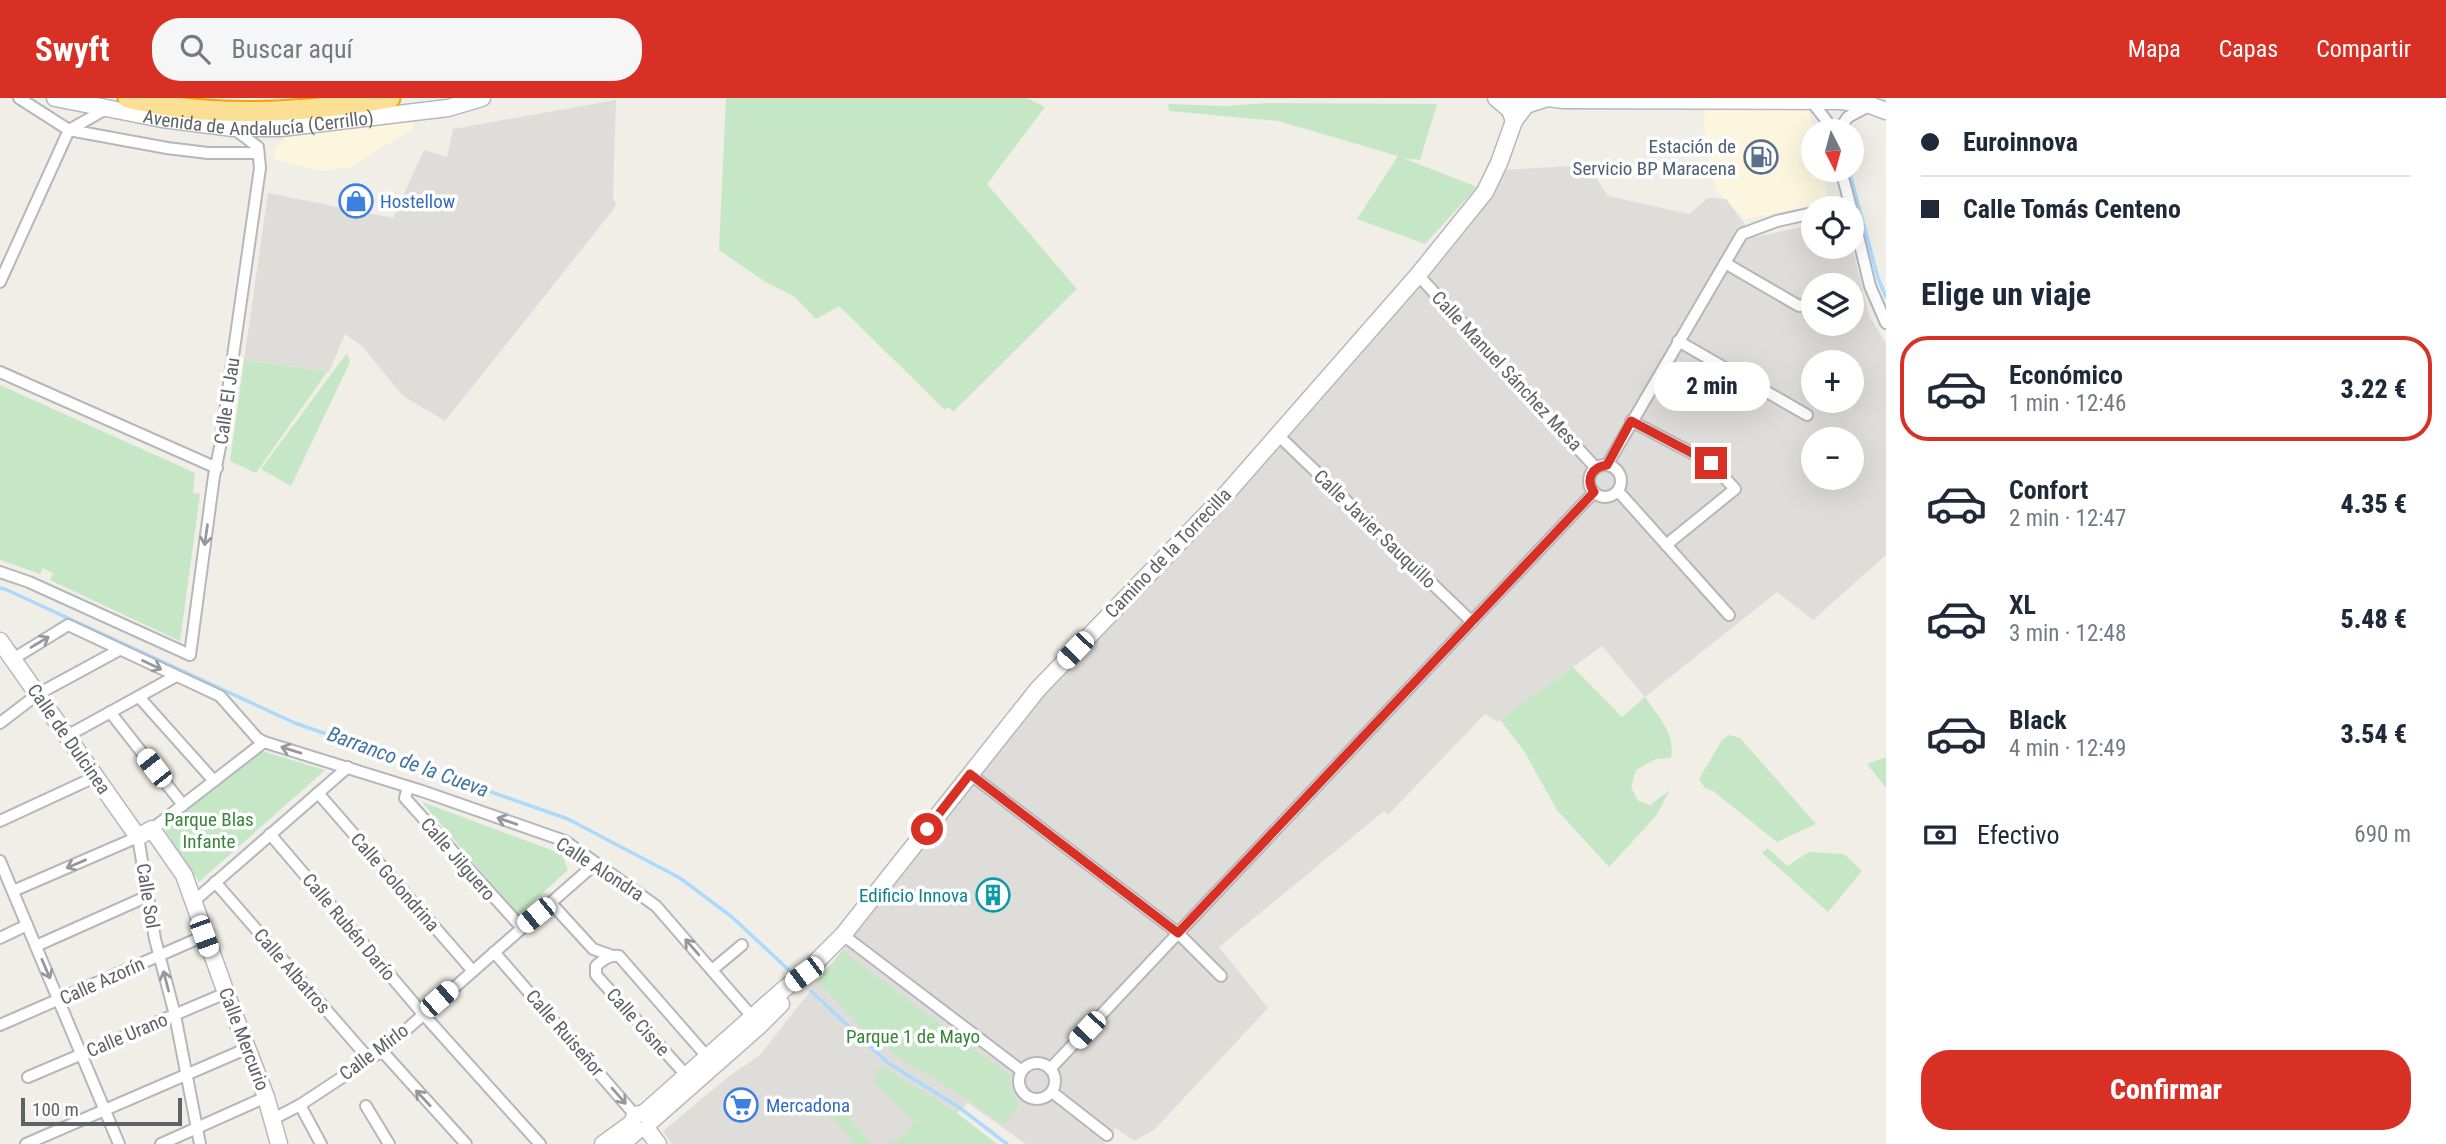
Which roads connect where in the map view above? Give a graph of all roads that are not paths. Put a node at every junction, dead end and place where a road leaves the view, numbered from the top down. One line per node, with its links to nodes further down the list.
1 (19, 98): 23 (street)
2 (55, 98): 14 (street, Avenida de Andalucía (Cerrillo))
3 (123, 98): 16 (street)
4 (128, 98): 5 (highway, Avenida de Andalucía (Cerrillo))
5 (390, 98)
6 (482, 98): 10 (street, Avenida de Andalucía (Cerrillo))
7 (1496, 98): 20 (street)
8 (1514, 98): 20 (street, Camino de la Torrecilla)
9 (1548, 98): 11 (street); 20 (street)
10 (466, 101): 12 (street, Avenida de Andalucía (Cerrillo))
11 (1812, 102): 13 (street); 17 (street)
12 (432, 104): 22 (street, Avenida de Andalucía (Cerrillo))
13 (1870, 105): 15 (street); 18 (street)
14 (106, 110): 16 (street, Avenida de Andalucía (Cerrillo)); 19 (street)
15 (1886, 111)
16 (162, 119): 21 (street, Avenida de Andalucía (Cerrillo))
17 (1825, 119)
18 (1846, 119)
19 (91, 120): 23 (street); 24 (street)
20 (1514, 121): 29 (street, Camino de la Torrecilla)
21 (233, 128): 22 (street, Avenida de Andalucía (Cerrillo)); 25 (street)
22 (281, 128): 25 (street)
23 (69, 130): 24 (street); 30 (street)
24 (96, 136): 25 (street)
25 (258, 150): 39 (street, Calle El Jau)
26 (1801, 216): 28 (street)
27 (1863, 259): 32 (street)
28 (1725, 263): 31 (street); 33 (street)
29 (1418, 275): 37 (street, Camino de la Torrecilla); 38 (street, Calle Manuel Sánchez Mesa)
30 (0, 282)
31 (1801, 305)
32 (1886, 323)
33 (1678, 341): 35 (street); 36 (street)
34 (0, 372): 39 (street)
35 (1807, 415)
36 (1631, 421): 38 (street); 42 (street)
37 (1279, 436): 45 (street, Calle Javier Sauquillo); 56 (street, Camino de la Torrecilla)
38 (1601, 466): 40 (street); 41 (street)
39 (217, 468): 43 (street, Calle El Jau, one-way to 43)
40 (1618, 491): 41 (street); 42 (street)
41 (1594, 492): 45 (street)
42 (1666, 545): 44 (street)
43 (0, 572)
44 (1729, 615)
45 (1472, 621): 74 (street)
46 (119, 650): 47 (street, one-way to 46); 48 (street, one-way to 48); 49 (street)
47 (5, 653): 49 (street, Calle de Dulcinea)
48 (176, 677): 50 (street); 54 (street)
49 (38, 694): 52 (street); 53 (street, Calle de Dulcinea)
50 (139, 697): 51 (street); 58 (street)
51 (110, 712): 53 (street); 61 (street)
52 (0, 723)
53 (67, 736): 57 (street, Calle de Dulcinea)
54 (264, 741): 55 (street, Calle Alondra, one-way to 54); 58 (street)
55 (348, 767): 59 (street, Calle Alondra); 60 (street)
56 (970, 774): 74 (street); 75 (street, Camino de la Torrecilla)
57 (95, 777): 62 (street); 63 (street, Calle de Dulcinea)
58 (214, 780): 61 (street)
59 (408, 787): 66 (street, Calle Alondra, one-way to 59); 73 (street, Calle Jilguero)
60 (318, 793): 64 (street); 85 (street, Calle Golondrina)
61 (183, 805): 63 (street)
62 (0, 821)
63 (145, 833): 68 (street, one-way to 68); 69 (street, Calle Sol); 70 (street, Calle de Dulcinea)
64 (270, 834): 67 (street); 90 (street, Calle Rubén Darío)
65 (0, 861): 68 (street)
66 (595, 864): 71 (street, Calle Mirlo); 86 (street, Calle Alondra, one-way to 66)
67 (215, 882): 70 (street); 97 (street, Calle Albatros)
68 (13, 891): 72 (street)
69 (148, 896): 79 (street); 83 (street, Calle Sol)
70 (193, 901): 76 (street, Calle Mercurio)
71 (551, 903): 73 (street, Calle Mirlo); 80 (street, Calle Cisne)
72 (27, 925): 77 (street); 79 (street)
73 (521, 927): 81 (street, Calle Mirlo)
74 (1178, 933): 87 (street); 99 (street)
75 (843, 935): 92 (street, Camino de la Torrecilla); 100 (street)
76 (204, 936): 83 (street, Calle Azorín); 88 (street, Calle Mercurio)
77 (0, 938)
78 (742, 945): 86 (street)
79 (36, 946): 89 (street, one-way to 89)
80 (593, 949): 82 (street, Calle Cisne); 84 (street, Calle Cisne)
81 (494, 952): 85 (street, Calle Mirlo); 110 (street, Calle Ruiseñor, one-way to 110)
82 (610, 955): 84 (street, Calle Cisne); 98 (street, Calle Cisne)
83 (159, 956): 89 (street, Calle Azorín); 91 (street, Calle Sol, one-way to 83)
84 (596, 966): 102 (street, Calle Cisne)
85 (472, 970): 90 (street, Calle Mirlo)
86 (712, 970): 92 (street, Calle Alondra)
87 (1221, 976)
88 (226, 993): 91 (street, Calle Urano); 94 (street, Calle Mercurio)
89 (59, 1000): 93 (street, Calle Azorín); 96 (street)
90 (423, 1014): 95 (street, Calle Mirlo); 121 (street, Calle Rubén Darío)
91 (175, 1015): 96 (street, Calle Urano); 101 (street, Calle Sol)
92 (756, 1021): 98 (street, Camino de la Torrecilla)
93 (0, 1026)
94 (247, 1048): 101 (street); 105 (street, Calle Mercurio)
95 (382, 1051): 97 (street, Calle Mirlo); 120 (street, one-way to 95)
96 (82, 1055): 103 (street, Calle Urano); 108 (street)
97 (369, 1059): 106 (street, Calle Mirlo)
98 (711, 1060): 102 (street, Camino de la Torrecilla); 110 (street, Camino de la Torrecilla)
99 (1050, 1069): 100 (street); 104 (street)
100 (1022, 1071): 104 (street)
101 (187, 1074): 108 (street); 111 (street, Calle Sol)
102 (685, 1075): 110 (street, Camino de la Torrecilla)
103 (28, 1077)
104 (1052, 1092): 112 (street)
105 (266, 1097): 109 (street, Calle Mercurio); 111 (street)
106 (300, 1105): 109 (street, Calle Mirlo); 119 (street)
107 (366, 1106): 114 (street)
108 (105, 1110): 113 (street); 115 (street)
109 (273, 1119): 118 (street, Calle Mercurio)
110 (641, 1122): 122 (street, Camino de la Torrecilla); 123 (street, Camino de la Torrecilla); 124 (street)
111 (197, 1128): 116 (street); 117 (street, Calle Sol)
112 (1107, 1135)
113 (32, 1143)
114 (386, 1143)
115 (120, 1144)
116 (161, 1144)
117 (200, 1144)
118 (279, 1144)
119 (321, 1144)
120 (466, 1144)
121 (540, 1144)
122 (603, 1144)
123 (622, 1144)
124 (657, 1144)

